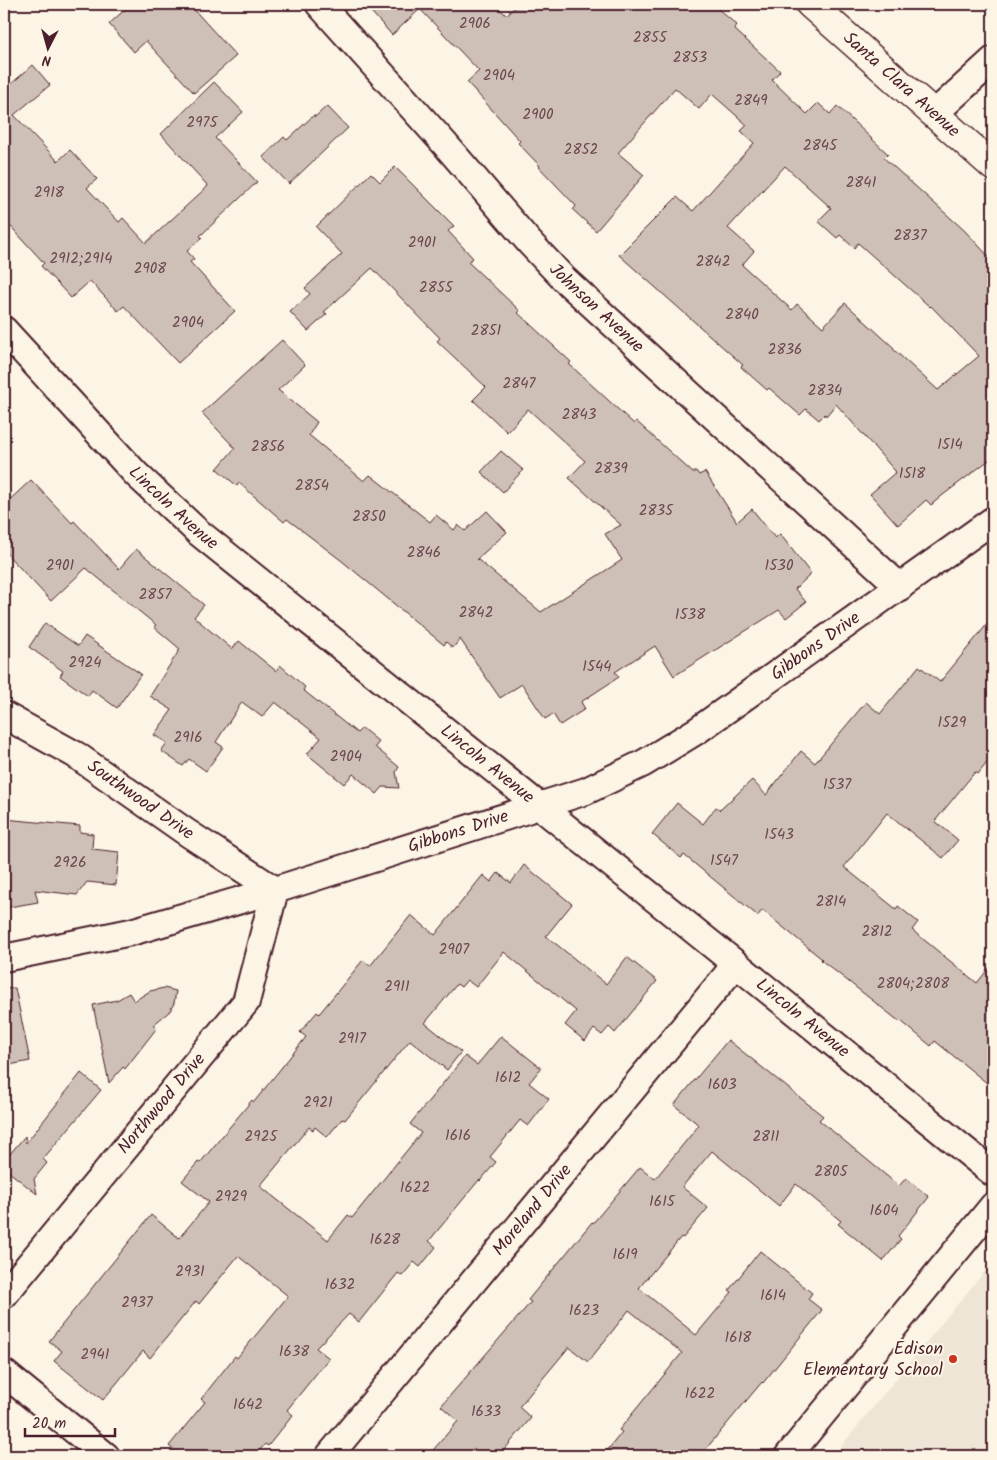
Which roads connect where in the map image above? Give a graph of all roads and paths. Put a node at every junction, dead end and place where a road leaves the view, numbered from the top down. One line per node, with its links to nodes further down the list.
1 (319, 4): 8 (street, Johnson Avenue)
2 (810, 4): 4 (street, Santa Clara Avenue)
3 (993, 60): 4 (street)
4 (934, 114): 5 (street, Santa Clara Avenue)
5 (993, 166)
6 (4, 330): 10 (street, Lincoln Avenue)
7 (993, 520): 8 (street, Gibbons Drive)
8 (900, 586): 10 (street, Gibbons Drive)
9 (4, 715): 11 (street, Southwood Drive)
10 (537, 806): 11 (street, Gibbons Drive); 13 (street, Lincoln Avenue)
11 (275, 890): 12 (street, Gibbons Drive); 16 (street, Northwood Drive)
12 (4, 958)
13 (736, 964): 14 (street, Lincoln Avenue); 19 (street, Moreland Drive)
14 (993, 1173)
15 (993, 1206): 20 (street)
16 (4, 1295)
17 (4, 1373): 18 (street)
18 (106, 1456)
19 (329, 1456)
20 (788, 1456)

